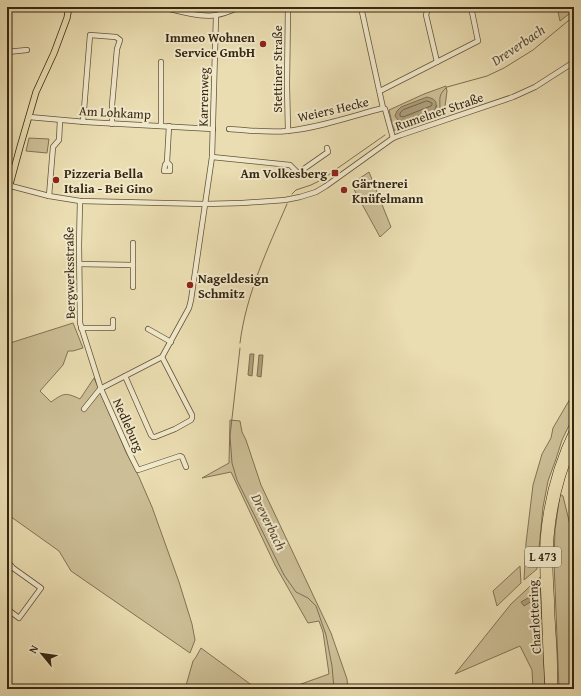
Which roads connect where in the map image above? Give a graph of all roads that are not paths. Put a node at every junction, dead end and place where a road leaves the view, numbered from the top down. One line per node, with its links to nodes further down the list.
1 (69, 7): 18 (main road)
2 (163, 7): 9 (street)
3 (188, 7): 9 (street)
4 (240, 7): 10 (street)
5 (288, 7): 26 (street, Stettiner Straße)
6 (361, 7): 16 (street)
7 (433, 7): 14 (street)
8 (471, 7): 14 (street)
9 (188, 13): 10 (street)
10 (216, 16): 24 (street, Karrenweg)
11 (27, 50): 12 (street)
12 (7, 52)
13 (161, 62): 22 (street)
14 (437, 62): 16 (street)
15 (574, 62): 27 (street, Rumelner Straße)
16 (380, 91): 17 (street)
17 (383, 108): 26 (street, Weiers Hecke); 27 (street)
18 (29, 117): 19 (street, Am Lohkamp); 31 (main road)
19 (60, 120): 20 (street, Am Lohkamp); 33 (street, Am Lohkamp)
20 (83, 122): 21 (street, Am Lohkamp); 21 (street)
21 (112, 124): 22 (street, Am Lohkamp)
22 (161, 126): 23 (street, Am Lohkamp)
23 (170, 126): 24 (street, Am Lohkamp); 30 (street, Am Lohkamp)
24 (213, 129): 29 (street, Karrenweg)
25 (229, 129): 26 (street, Weiers Hecke)
26 (288, 131)
27 (393, 138): 35 (street, Rumelner Straße)
28 (327, 148): 29 (street)
29 (212, 157): 35 (street, Karrenweg)
30 (167, 162)
31 (8, 185): 32 (main road); 33 (street, Rumelner Straße)
32 (7, 195)
33 (49, 196): 34 (street, Rumelner Straße)
34 (80, 201): 35 (street, Rumelner Straße); 37 (street, Bergwerksstraße)
35 (205, 204): 43 (street)
36 (133, 243): 38 (street)
37 (79, 264): 38 (street); 41 (street, Bergwerksstraße)
38 (133, 265): 39 (street)
39 (133, 287)
40 (113, 320): 41 (street, Bergwerksstraße)
41 (81, 328): 46 (street, Nedleburg)
42 (148, 329): 43 (street)
43 (171, 342): 44 (street)
44 (162, 357): 45 (street); 45 (street)
45 (125, 376): 46 (street)
46 (101, 389): 47 (street); 50 (street, Nedleburg)
47 (84, 409)
48 (574, 429): 53 (highway, Charlottering / L 473)
49 (574, 443): 54 (highway, Charlottering / L 473)
50 (186, 467)
51 (7, 561): 52 (street)
52 (7, 609)
53 (549, 689)
54 (554, 689)

